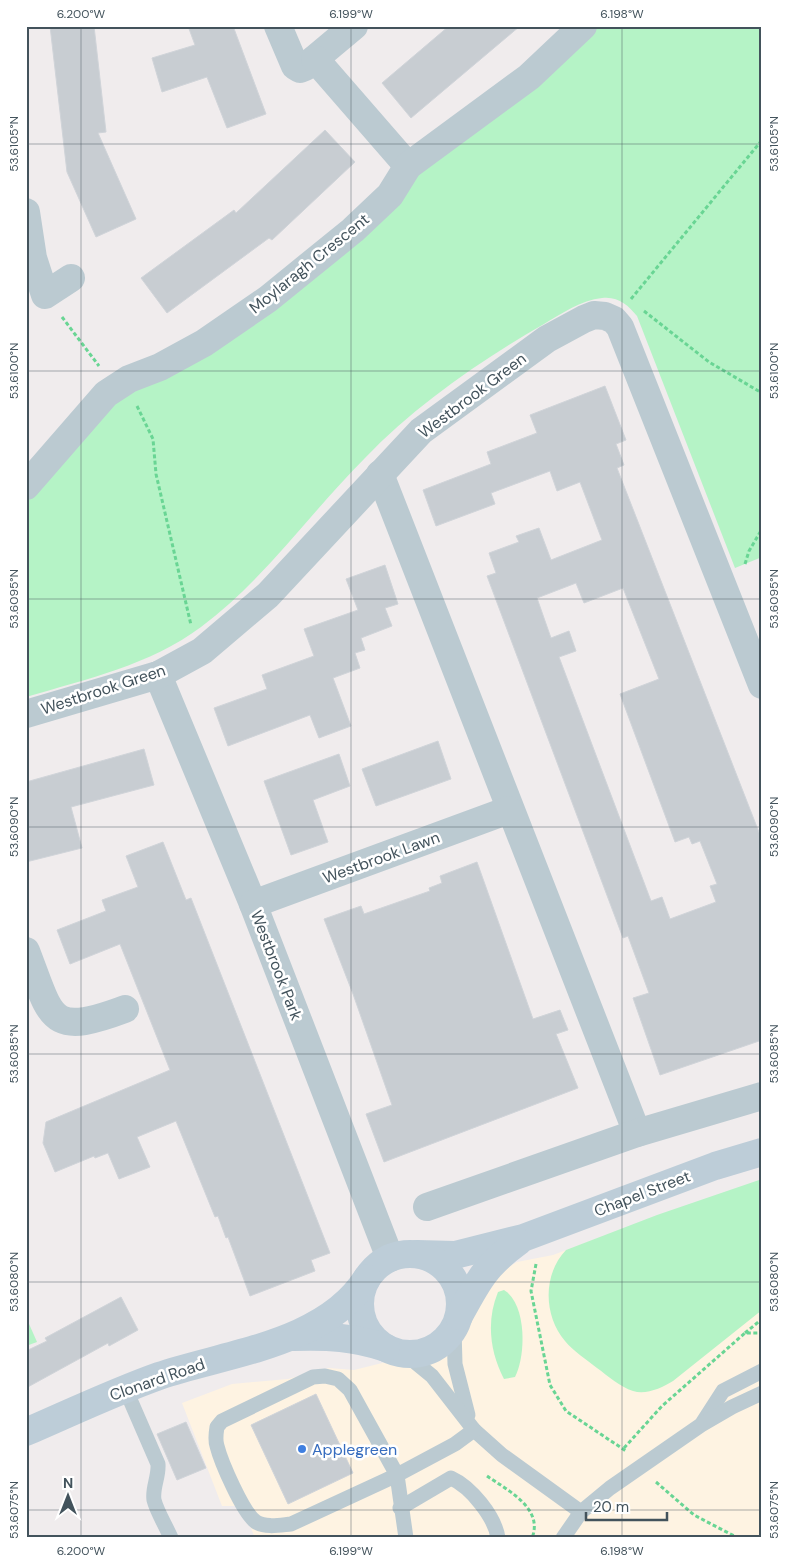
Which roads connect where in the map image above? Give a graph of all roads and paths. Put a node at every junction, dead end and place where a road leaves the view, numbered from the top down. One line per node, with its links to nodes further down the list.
1 (278, 26): 4 (street)
2 (354, 26): 4 (street)
3 (583, 26): 6 (street, Moylaragh Crescent)
4 (315, 59): 6 (street)
5 (762, 140): 10 (path)
6 (408, 166): 11 (street, Moylaragh Crescent)
7 (26, 212): 9 (street)
8 (71, 278): 9 (street)
9 (45, 295): 11 (path)
10 (622, 310): 12 (path); 13 (street, Westbrook Green); 16 (street)
11 (120, 385): 14 (street, Moylaragh Crescent); 17 (path)
12 (762, 393)
13 (380, 474): 17 (street, Westbrook Green); 21 (street)
14 (26, 486)
15 (762, 529): 16 (path)
16 (720, 577): 19 (street)
17 (202, 651): 18 (street, Westbrook Green)
18 (158, 674): 20 (street, Westbrook Green); 22 (street, Westbrook Park)
19 (762, 685)
20 (26, 714)
21 (509, 810): 22 (street, Westbrook Lawn); 26 (street)
22 (253, 904): 31 (street, Westbrook Park)
23 (26, 951): 24 (street)
24 (126, 1009)
25 (762, 1096): 26 (street)
26 (637, 1133): 28 (street)
27 (762, 1152): 29 (main road, Chapel Street)
28 (427, 1207)
29 (523, 1238): 30 (main road, Chapel Street); 35 (main road, Chapel Street)
30 (417, 1254): 31 (main road); 35 (main road)
31 (390, 1258): 33 (main road)
32 (540, 1260): 46 (path)
33 (367, 1278): 38 (main road, Clonard Road); 39 (main road)
34 (762, 1319): 37 (path)
35 (457, 1322): 39 (main road); 44 (lane)
36 (762, 1332): 37 (path)
37 (745, 1333): 46 (path)
38 (292, 1337): 39 (main road, Clonard Road); 41 (main road, Clonard Road)
39 (396, 1351): 44 (lane)
40 (762, 1370): 43 (lane)
41 (126, 1388): 45 (main road, Clonard Road); 52 (lane)
42 (762, 1393): 43 (lane)
43 (701, 1425): 47 (lane)
44 (473, 1428): 48 (lane); 50 (lane)
45 (26, 1432)
46 (624, 1448): 47 (path)
47 (638, 1467): 50 (lane); 56 (path)
48 (397, 1475): 49 (lane); 51 (lane); 51 (lane)
49 (400, 1508): 53 (lane); 54 (lane)
50 (581, 1512): 55 (lane)
51 (291, 1531)
52 (170, 1538)
53 (406, 1538)
54 (498, 1538)
55 (563, 1538)
56 (738, 1538)

